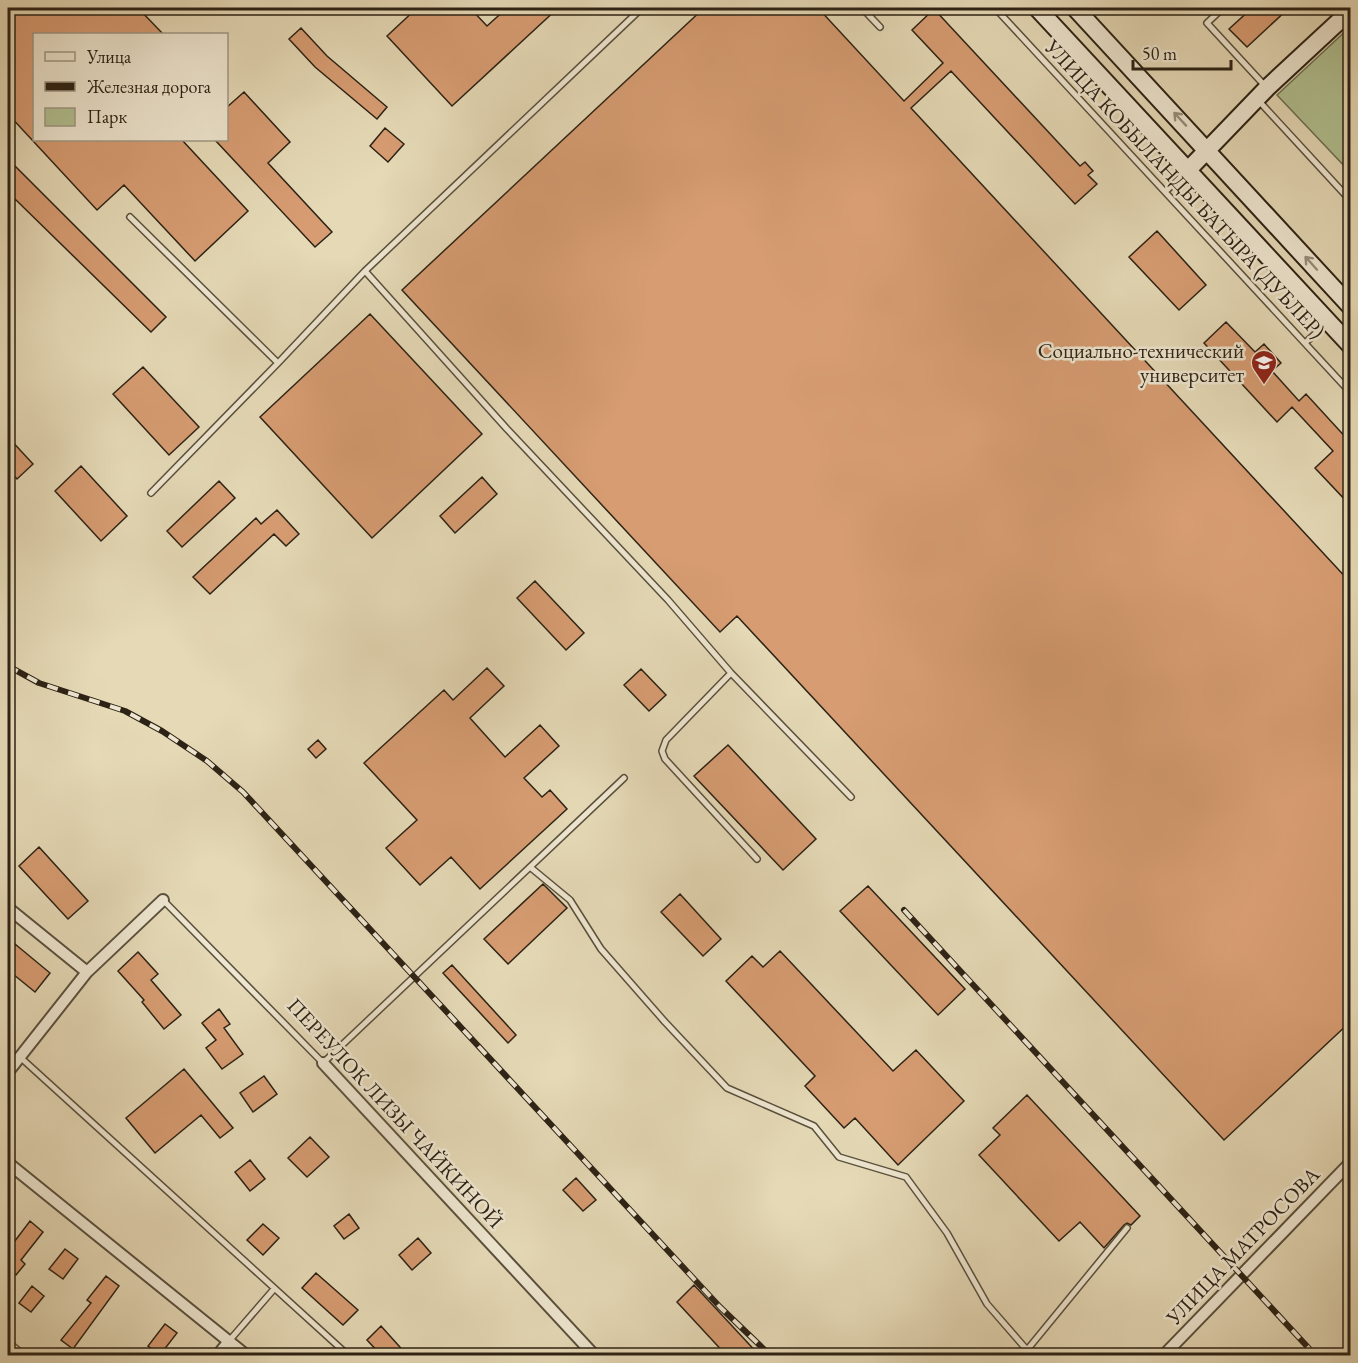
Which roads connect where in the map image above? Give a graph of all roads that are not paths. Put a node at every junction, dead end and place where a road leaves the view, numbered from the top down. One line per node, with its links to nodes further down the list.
1 (642, 8): 15 (lane)
2 (862, 8): 8 (lane)
3 (995, 8): 12 (lane, УЛИЦА КОБЫЛАНДЫ БАТЫРА (ДУБЛЕР))
4 (1037, 8): 11 (street)
5 (1075, 8): 10 (street, one-way to 5)
6 (1223, 8): 9 (lane)
7 (1350, 11): 9 (street)
8 (880, 27)
9 (1262, 94): 10 (street); 13 (lane)
10 (1207, 149): 11 (street); 16 (street, one-way to 10)
11 (1188, 170): 12 (lane); 17 (street)
12 (1165, 192): 18 (lane, УЛИЦА КОБЫЛАНДЫ БАТЫРА (ДУБЛЕР))
13 (1350, 200)
14 (130, 217): 20 (lane)
15 (365, 271): 20 (lane); 23 (lane)
16 (1350, 304): 17 (street)
17 (1328, 322): 18 (lane); 19 (street)
18 (1305, 343): 21 (lane, УЛИЦА КОБЫЛАНДЫ БАТЫРА (ДУБЛЕР))
19 (1350, 345)
20 (278, 363): 22 (lane)
21 (1350, 392)
22 (151, 493)
23 (731, 673): 25 (lane); 26 (lane)
24 (624, 778): 27 (lane)
25 (851, 797)
26 (757, 860)
27 (530, 867): 32 (lane); 36 (lane)
28 (163, 900): 30 (street); 32 (lane, ПЕРЕУЛОК ЛИЗЫ ЧАЙКИНОЙ)
29 (8, 908): 30 (street)
30 (87, 972): 31 (street)
31 (20, 1057): 33 (street); 37 (lane)
32 (323, 1063): 44 (street, ПЕРЕУЛОК ЛИЗЫ ЧАЙКИНОЙ)
33 (8, 1072)
34 (8, 1163): 38 (street)
35 (1350, 1163): 45 (street, УЛИЦА МАТРОСОВА)
36 (1127, 1228)
37 (274, 1289): 38 (lane); 43 (lane)
38 (229, 1341): 41 (street); 42 (street)
39 (8, 1342): 40 (lane)
40 (25, 1356)
41 (217, 1356)
42 (247, 1356)
43 (349, 1356)
44 (595, 1356)
45 (1163, 1356)

